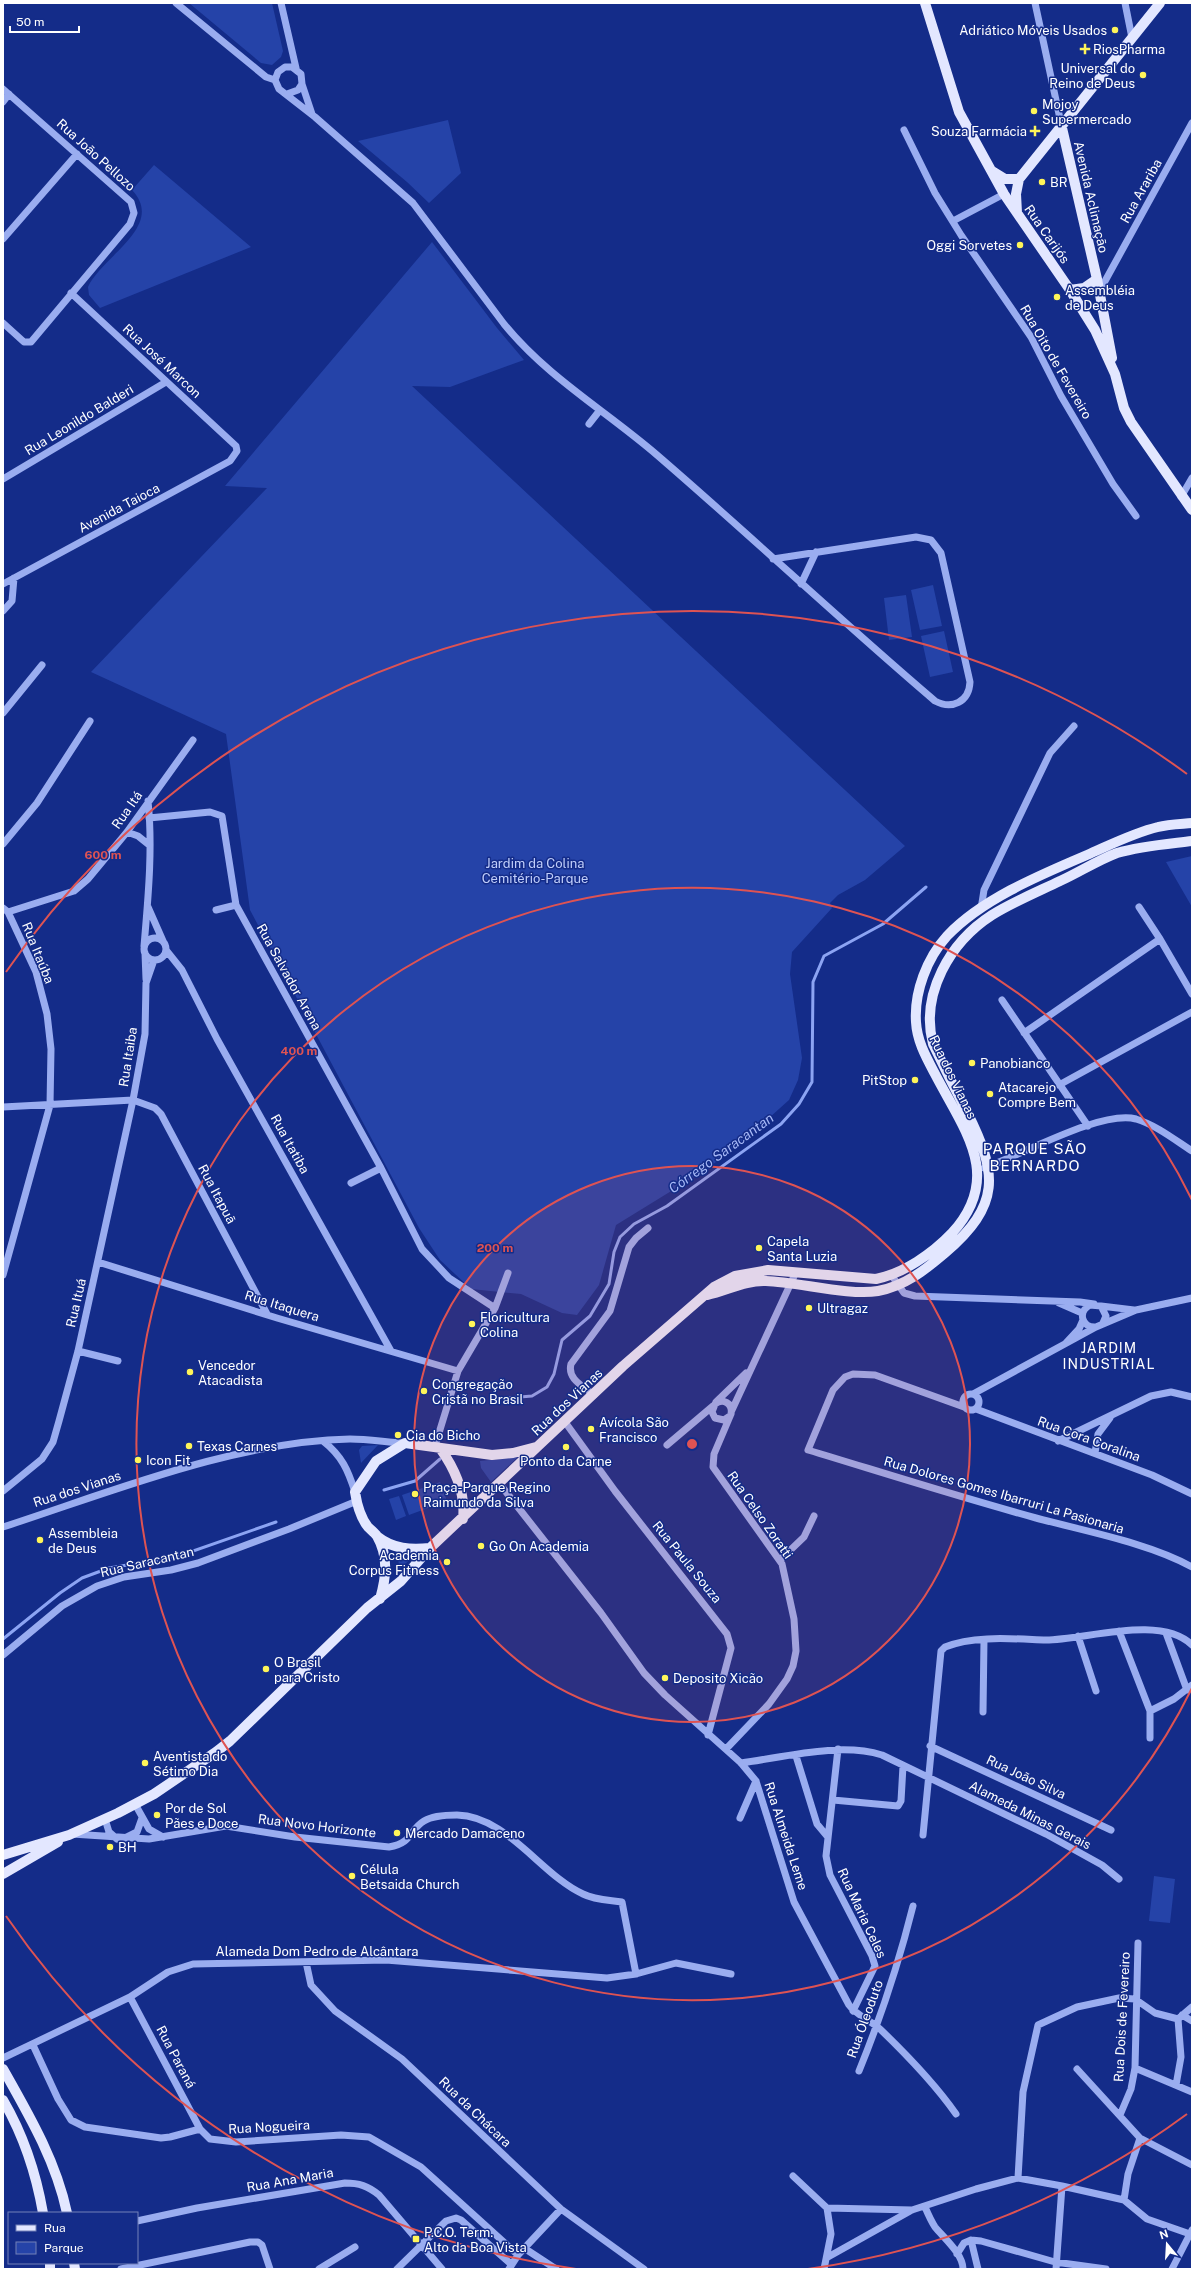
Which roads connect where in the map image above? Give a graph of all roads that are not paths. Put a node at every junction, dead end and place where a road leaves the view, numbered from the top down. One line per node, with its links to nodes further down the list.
1 (176, 3): 9 (street)
2 (281, 3): 8 (street)
3 (925, 3): 20 (main road, Rua Carijós)
4 (1035, 3): 17 (street, Avenida Aclimação)
5 (1125, 3): 7 (street)
6 (1160, 3): 7 (main road)
7 (1132, 38): 17 (main road)
8 (296, 68): 9 (street); 10 (street)
9 (276, 80): 13 (street)
10 (302, 84): 13 (street); 15 (street)
11 (3, 89): 12 (street, Rua João Pellozo)
12 (9, 94): 14 (street); 19 (street, Rua João Pellozo)
13 (287, 94): 15 (street)
14 (3, 102)
15 (312, 115): 33 (street)
16 (1192, 123): 28 (street, Rua Arariba)
17 (1062, 128): 21 (main road); 26 (main road, Avenida Aclimação)
18 (904, 130): 24 (street, Rua Oito de Fevereiro)
19 (77, 154): 25 (street); 29 (street, Rua João Pellozo)
20 (989, 169): 21 (main road); 22 (main road, Rua Carijós)
21 (1019, 179): 23 (main road)
22 (1004, 194): 23 (main road, Rua Carijós); 24 (street)
23 (1018, 214): 27 (main road, Rua Carijós)
24 (952, 221): 40 (street, Rua Oito de Fevereiro)
25 (3, 239)
26 (1096, 279): 27 (main road); 28 (main road, Avenida Aclimação)
27 (1070, 290): 31 (main road, Rua Carijós)
28 (1099, 292): 31 (main road, Avenida Aclimação)
29 (71, 293): 30 (street, Rua João Pellozo); 32 (street, Rua José Marcon)
30 (3, 323)
31 (1115, 374): 38 (main road, Rua Carijós)
32 (166, 382): 35 (street, Rua José Marcon); 37 (street, Rua Leonildo Balderi)
33 (600, 410): 34 (street); 42 (street)
34 (589, 424)
35 (236, 446): 43 (street, Avenida Taioca)
36 (1192, 478): 38 (street)
37 (3, 479)
38 (1182, 497): 39 (main road, Rua Carijós)
39 (1192, 510)
40 (1136, 516)
41 (816, 552): 42 (street); 45 (street); 45 (street)
42 (773, 558): 45 (street)
43 (14, 578): 44 (street, Avenida Taioca); 46 (street)
44 (3, 584)
45 (802, 584)
46 (3, 611)
47 (42, 665): 48 (street)
48 (3, 713)
49 (90, 721): 57 (street)
50 (1074, 726): 62 (street)
51 (193, 740): 52 (street, Rua Itá)
52 (148, 802): 53 (street); 55 (street, Rua Itá)
53 (149, 818): 58 (street); 59 (street, Rua Salvador Arena)
54 (1192, 823): 62 (main road, Rua dos Vianas)
55 (127, 832): 58 (street); 63 (street, Rua Itá)
56 (1192, 841): 82 (main road, Rua dos Vianas)
57 (3, 844)
58 (148, 844): 60 (street)
59 (236, 905): 64 (street); 83 (street, Rua Salvador Arena)
60 (147, 907): 66 (street); 67 (street)
61 (1139, 907): 65 (street)
62 (981, 909): 84 (main road, Rua dos Vianas)
63 (5, 910): 78 (street, Rua Itaúba)
64 (216, 910)
65 (1160, 939): 72 (street); 75 (street)
66 (163, 941): 67 (street); 68 (street)
67 (144, 946): 69 (street)
68 (166, 950): 70 (street); 104 (street, Rua Itatiba)
69 (145, 953): 70 (street); 71 (street)
70 (154, 960): 71 (street, Rua Itaiba)
71 (146, 983): 77 (street, Rua Itaiba)
72 (1192, 994)
73 (1002, 1000): 75 (street)
74 (1192, 1012): 76 (street)
75 (1024, 1033): 76 (street)
76 (1059, 1085): 80 (street)
77 (133, 1100): 78 (street, Rua Itaiba); 87 (street, Rua Ituá); 100 (street, Rua Itapuã)
78 (50, 1105): 79 (street, Rua Itaiba); 90 (street, Rua Itaúba)
79 (3, 1107)
80 (1088, 1126): 81 (street); 82 (street)
81 (1192, 1150)
82 (989, 1166): 84 (street); 93 (main road, Rua dos Vianas)
83 (381, 1168): 85 (street); 98 (street, Rua Salvador Arena)
84 (978, 1170): 91 (main road, Rua dos Vianas)
85 (351, 1183)
86 (648, 1228): 109 (street)
87 (98, 1262): 100 (street, Rua Itaquera); 105 (street, Rua Ituá)
88 (796, 1272): 91 (main road, Rua dos Vianas); 92 (street, Rua Celso Zoratti); 94 (main road, Rua dos Vianas)
89 (508, 1273): 98 (street)
90 (3, 1275)
91 (892, 1276): 93 (street)
92 (791, 1283): 93 (main road, Rua dos Vianas); 94 (main road, Rua dos Vianas); 107 (street, Rua Celso Zoratti)
93 (898, 1286): 96 (street)
94 (704, 1296): 109 (main road, Rua dos Vianas)
95 (1192, 1298): 99 (street)
96 (1057, 1302): 97 (street); 101 (street)
97 (1097, 1305): 99 (street); 101 (street); 102 (street)
98 (495, 1308): 108 (street)
99 (1136, 1310): 102 (street)
100 (267, 1314): 104 (street, Rua Itaquera)
101 (1083, 1316): 102 (street); 103 (street)
102 (1100, 1325): 103 (street)
103 (1062, 1346): 110 (street)
104 (391, 1350): 108 (street, Rua Itaquera)
105 (78, 1351): 106 (street); 126 (street, Rua Ituá)
106 (118, 1361)
107 (749, 1370): 112 (street); 115 (street, Rua Celso Zoratti)
108 (458, 1371): 122 (street)
109 (594, 1394): 117 (main road, Rua dos Vianas)
110 (973, 1394): 113 (street); 114 (street)
111 (1192, 1397): 116 (street)
112 (715, 1404): 115 (street); 115 (street); 121 (street)
113 (964, 1407): 114 (street); 135 (street, Rua Dolores Gomes Ibarruri La Pasionaria)
114 (976, 1409): 119 (street, Rua Cora Coralina)
115 (731, 1413): 134 (street, Rua Celso Zoratti)
116 (1112, 1416): 119 (street); 124 (street)
117 (565, 1422): 123 (main road, Rua dos Vianas); 147 (street, Rua Paula Souza)
118 (323, 1441): 120 (street, Rua dos Vianas); 128 (street); 131 (street, Rua dos Vianas)
119 (1058, 1441): 124 (street, Rua Cora Coralina)
120 (405, 1443): 122 (main road, Rua dos Vianas); 128 (main road)
121 (667, 1445)
122 (437, 1447): 123 (main road, Rua dos Vianas); 130 (main road)
123 (538, 1447): 125 (main road)
124 (1095, 1453): 127 (street, Rua Cora Coralina)
125 (499, 1483): 130 (main road); 147 (street, Rua Almeida Leme)
126 (3, 1491)
127 (1192, 1494)
128 (356, 1497): 132 (main road); 142 (street, Rua Saracantan)
129 (814, 1516): 134 (street)
130 (463, 1519): 133 (main road)
131 (3, 1527)
132 (376, 1536): 133 (main road); 136 (main road)
133 (430, 1548): 136 (main road)
134 (780, 1560): 150 (street, Rua Celso Zoratti)
135 (1192, 1567)
136 (380, 1600): 158 (main road)
137 (1119, 1631): 138 (street); 139 (street); 145 (street)
138 (1166, 1633): 141 (street); 143 (street)
139 (1078, 1636): 140 (street); 144 (street)
140 (984, 1640): 146 (street); 149 (street)
141 (1192, 1645)
142 (3, 1654)
143 (1189, 1688): 145 (street)
144 (1096, 1691)
145 (1150, 1711): 148 (street)
146 (983, 1712)
147 (708, 1735): 150 (street, Rua Almeida Leme)
148 (1150, 1738)
149 (930, 1746): 155 (street); 162 (street, Rua João Silva)
150 (726, 1749): 153 (street, Rua Almeida Leme)
151 (838, 1749): 152 (street, Alameda Minas Gerais); 154 (street, Alameda Minas Gerais); 157 (street, Rua Maria Celes)
152 (796, 1756): 153 (street, Alameda Minas Gerais); 165 (street)
153 (741, 1763): 156 (street, Rua Almeida Leme)
154 (906, 1767): 155 (street, Alameda Minas Gerais); 157 (street)
155 (925, 1777): 164 (street); 170 (street, Alameda Minas Gerais)
156 (756, 1781): 160 (street); 179 (street, Rua Almeida Leme)
157 (833, 1800): 165 (street, Rua Maria Celes)
158 (135, 1804): 159 (street); 161 (main road)
159 (142, 1818): 166 (street); 167 (street)
160 (740, 1818)
161 (106, 1819): 163 (main road); 167 (street)
162 (1111, 1830)
163 (71, 1835): 167 (street, Rua Novo Horizonte); 168 (main road); 169 (main road)
164 (923, 1835)
165 (827, 1836): 179 (street, Rua Maria Celes)
166 (163, 1837): 167 (street, Rua Novo Horizonte); 174 (street, Rua Novo Horizonte)
167 (117, 1839)
168 (3, 1855)
169 (3, 1874)
170 (1119, 1879)
171 (913, 1906): 182 (street, Rua Óleoduto)
172 (1138, 1943): 177 (street, Rua Dois de Fevereiro)
173 (306, 1962): 174 (street, Alameda Dom Pedro de Alcântara); 176 (street, Alameda Dom Pedro de Alcântara); 203 (street, Rua da Chácara)
174 (636, 1974): 175 (street, Alameda Dom Pedro de Alcântara)
175 (731, 1974)
176 (130, 1997): 183 (street, Alameda Dom Pedro de Alcântara); 194 (street, Rua Paraná)
177 (1135, 2000): 180 (street); 185 (street, Rua Dois de Fevereiro); 198 (street)
178 (1192, 2007): 180 (street)
179 (856, 2013): 182 (street, Rua Almeida Leme)
180 (1180, 2017): 181 (street); 189 (street)
181 (1192, 2021)
182 (874, 2025): 188 (street, Rua Óleoduto); 192 (street, Rua Almeida Leme)
183 (33, 2045): 184 (street, Alameda Dom Pedro de Alcântara); 194 (street)
184 (3, 2058)
185 (1135, 2068): 189 (street); 193 (street, Rua Dois de Fevereiro)
186 (3, 2069): 206 (main road)
187 (1077, 2069): 193 (street)
188 (859, 2071)
189 (1176, 2085): 190 (street)
190 (1192, 2092)
191 (3, 2100): 205 (main road)
192 (956, 2114)
193 (1120, 2115): 195 (street)
194 (200, 2129): 214 (street, Rua Nogueira)
195 (1140, 2138): 196 (street); 200 (street)
196 (1192, 2165)
197 (793, 2176): 202 (street)
198 (1018, 2178): 199 (street); 201 (street)
199 (1062, 2186): 200 (street); 216 (street)
200 (1124, 2200): 208 (street)
201 (925, 2207): 204 (street); 213 (street)
202 (827, 2208): 204 (street); 215 (street)
203 (561, 2209): 212 (street); 225 (street, Rua da Chácara)
204 (912, 2210): 215 (street)
205 (43, 2212)
206 (67, 2212)
207 (138, 2221): 210 (street, Rua Ana Maria)
208 (1191, 2232): 230 (street)
209 (971, 2240): 213 (street); 216 (street); 228 (street)
210 (423, 2245): 218 (street); 222 (street); 223 (street, Rua Ana Maria)
211 (355, 2248): 221 (street)
212 (524, 2248): 214 (street); 224 (street)
213 (957, 2254): 227 (street)
214 (518, 2255): 218 (street)
215 (828, 2257): 226 (street)
216 (1056, 2266): 229 (street)
217 (141, 2267): 219 (street); 220 (street)
218 (510, 2267)
219 (121, 2269)
220 (270, 2269)
221 (319, 2269)
222 (397, 2269)
223 (442, 2269)
224 (556, 2269)
225 (644, 2269)
226 (824, 2269)
227 (962, 2269)
228 (978, 2269)
229 (1106, 2269)
230 (1172, 2269)

